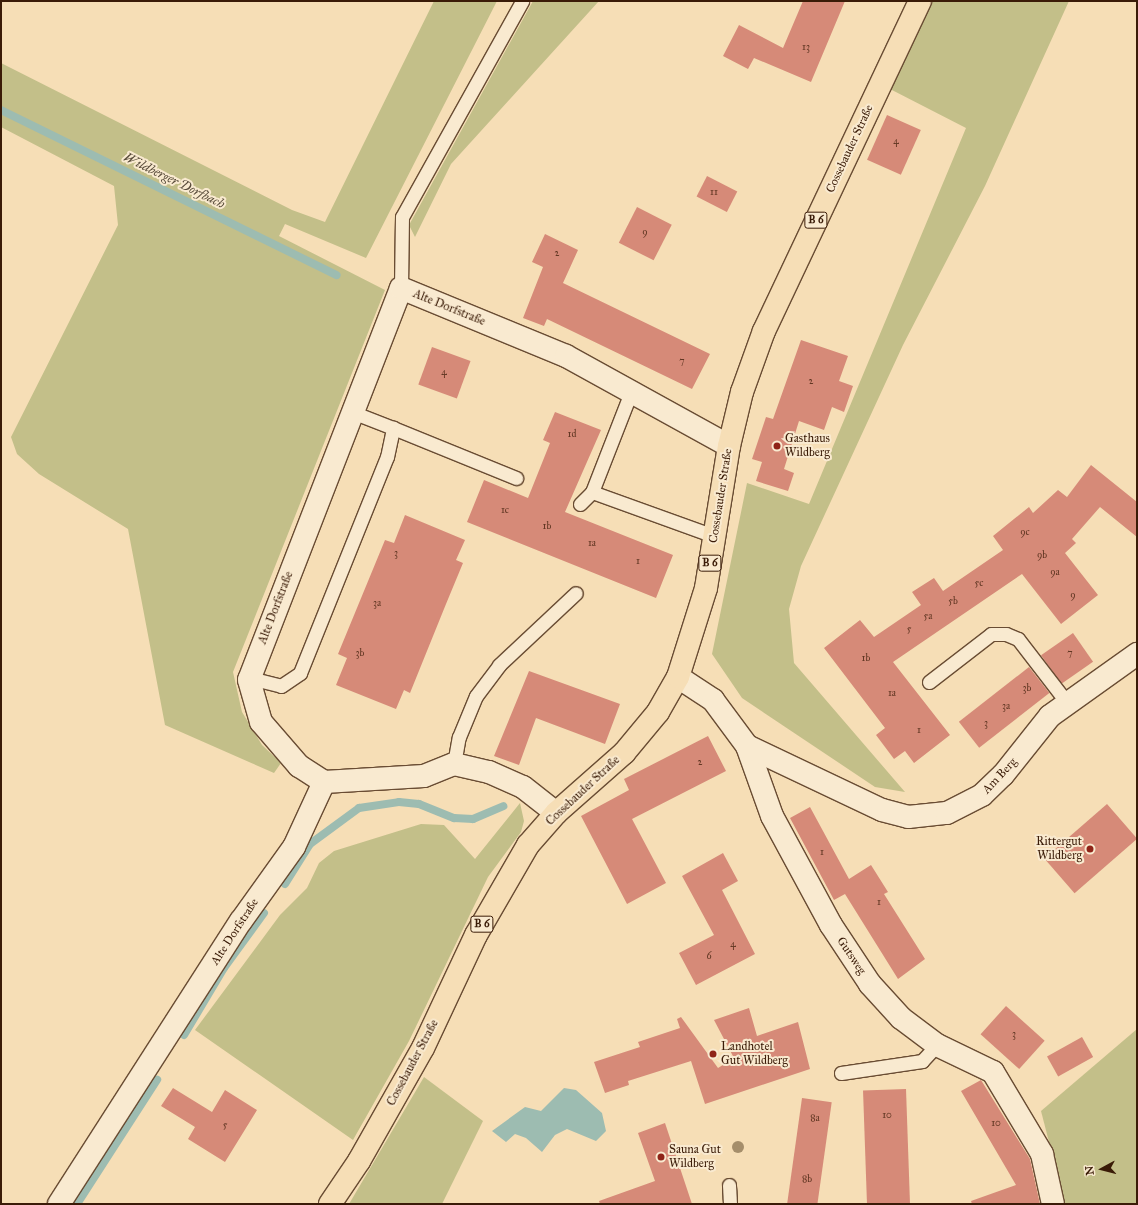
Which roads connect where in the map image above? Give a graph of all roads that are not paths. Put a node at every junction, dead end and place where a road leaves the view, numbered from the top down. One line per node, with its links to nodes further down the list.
1 (522, 1): 3 (lane)
2 (920, 1): 7 (main road, Cossebauder Straße / B 6)
3 (401, 288): 4 (street, Alte Dorfstraße); 5 (street, Alte Dorfstraße)
4 (631, 392): 7 (street, Alte Dorfstraße); 9 (lane)
5 (352, 412): 6 (lane); 15 (street, Alte Dorfstraße)
6 (393, 428): 8 (lane); 15 (lane)
7 (728, 446): 11 (main road, Cossebauder Straße / B 6)
8 (516, 478)
9 (592, 492): 10 (lane); 11 (lane)
10 (580, 504)
11 (714, 536): 14 (main road, Cossebauder Straße / B 6)
12 (576, 593): 19 (lane)
13 (1137, 654): 17 (street, Am Berg)
14 (678, 677): 18 (street, Gutsweg); 21 (main road, Cossebauder Straße / B 6)
15 (250, 678): 20 (street)
16 (929, 682): 17 (lane)
17 (1068, 704): 18 (street, Am Berg)
18 (747, 746): 22 (street, Gutsweg)
19 (454, 764): 20 (street); 21 (street)
20 (324, 782): 25 (street, Alte Dorfstraße)
21 (556, 813): 26 (main road, Cossebauder Straße / B 6)
22 (937, 1045): 23 (lane); 28 (street, Gutsweg)
23 (841, 1073)
24 (729, 1185): 27 (lane)
25 (59, 1204)
26 (330, 1204)
27 (730, 1204)
28 (1053, 1204)

